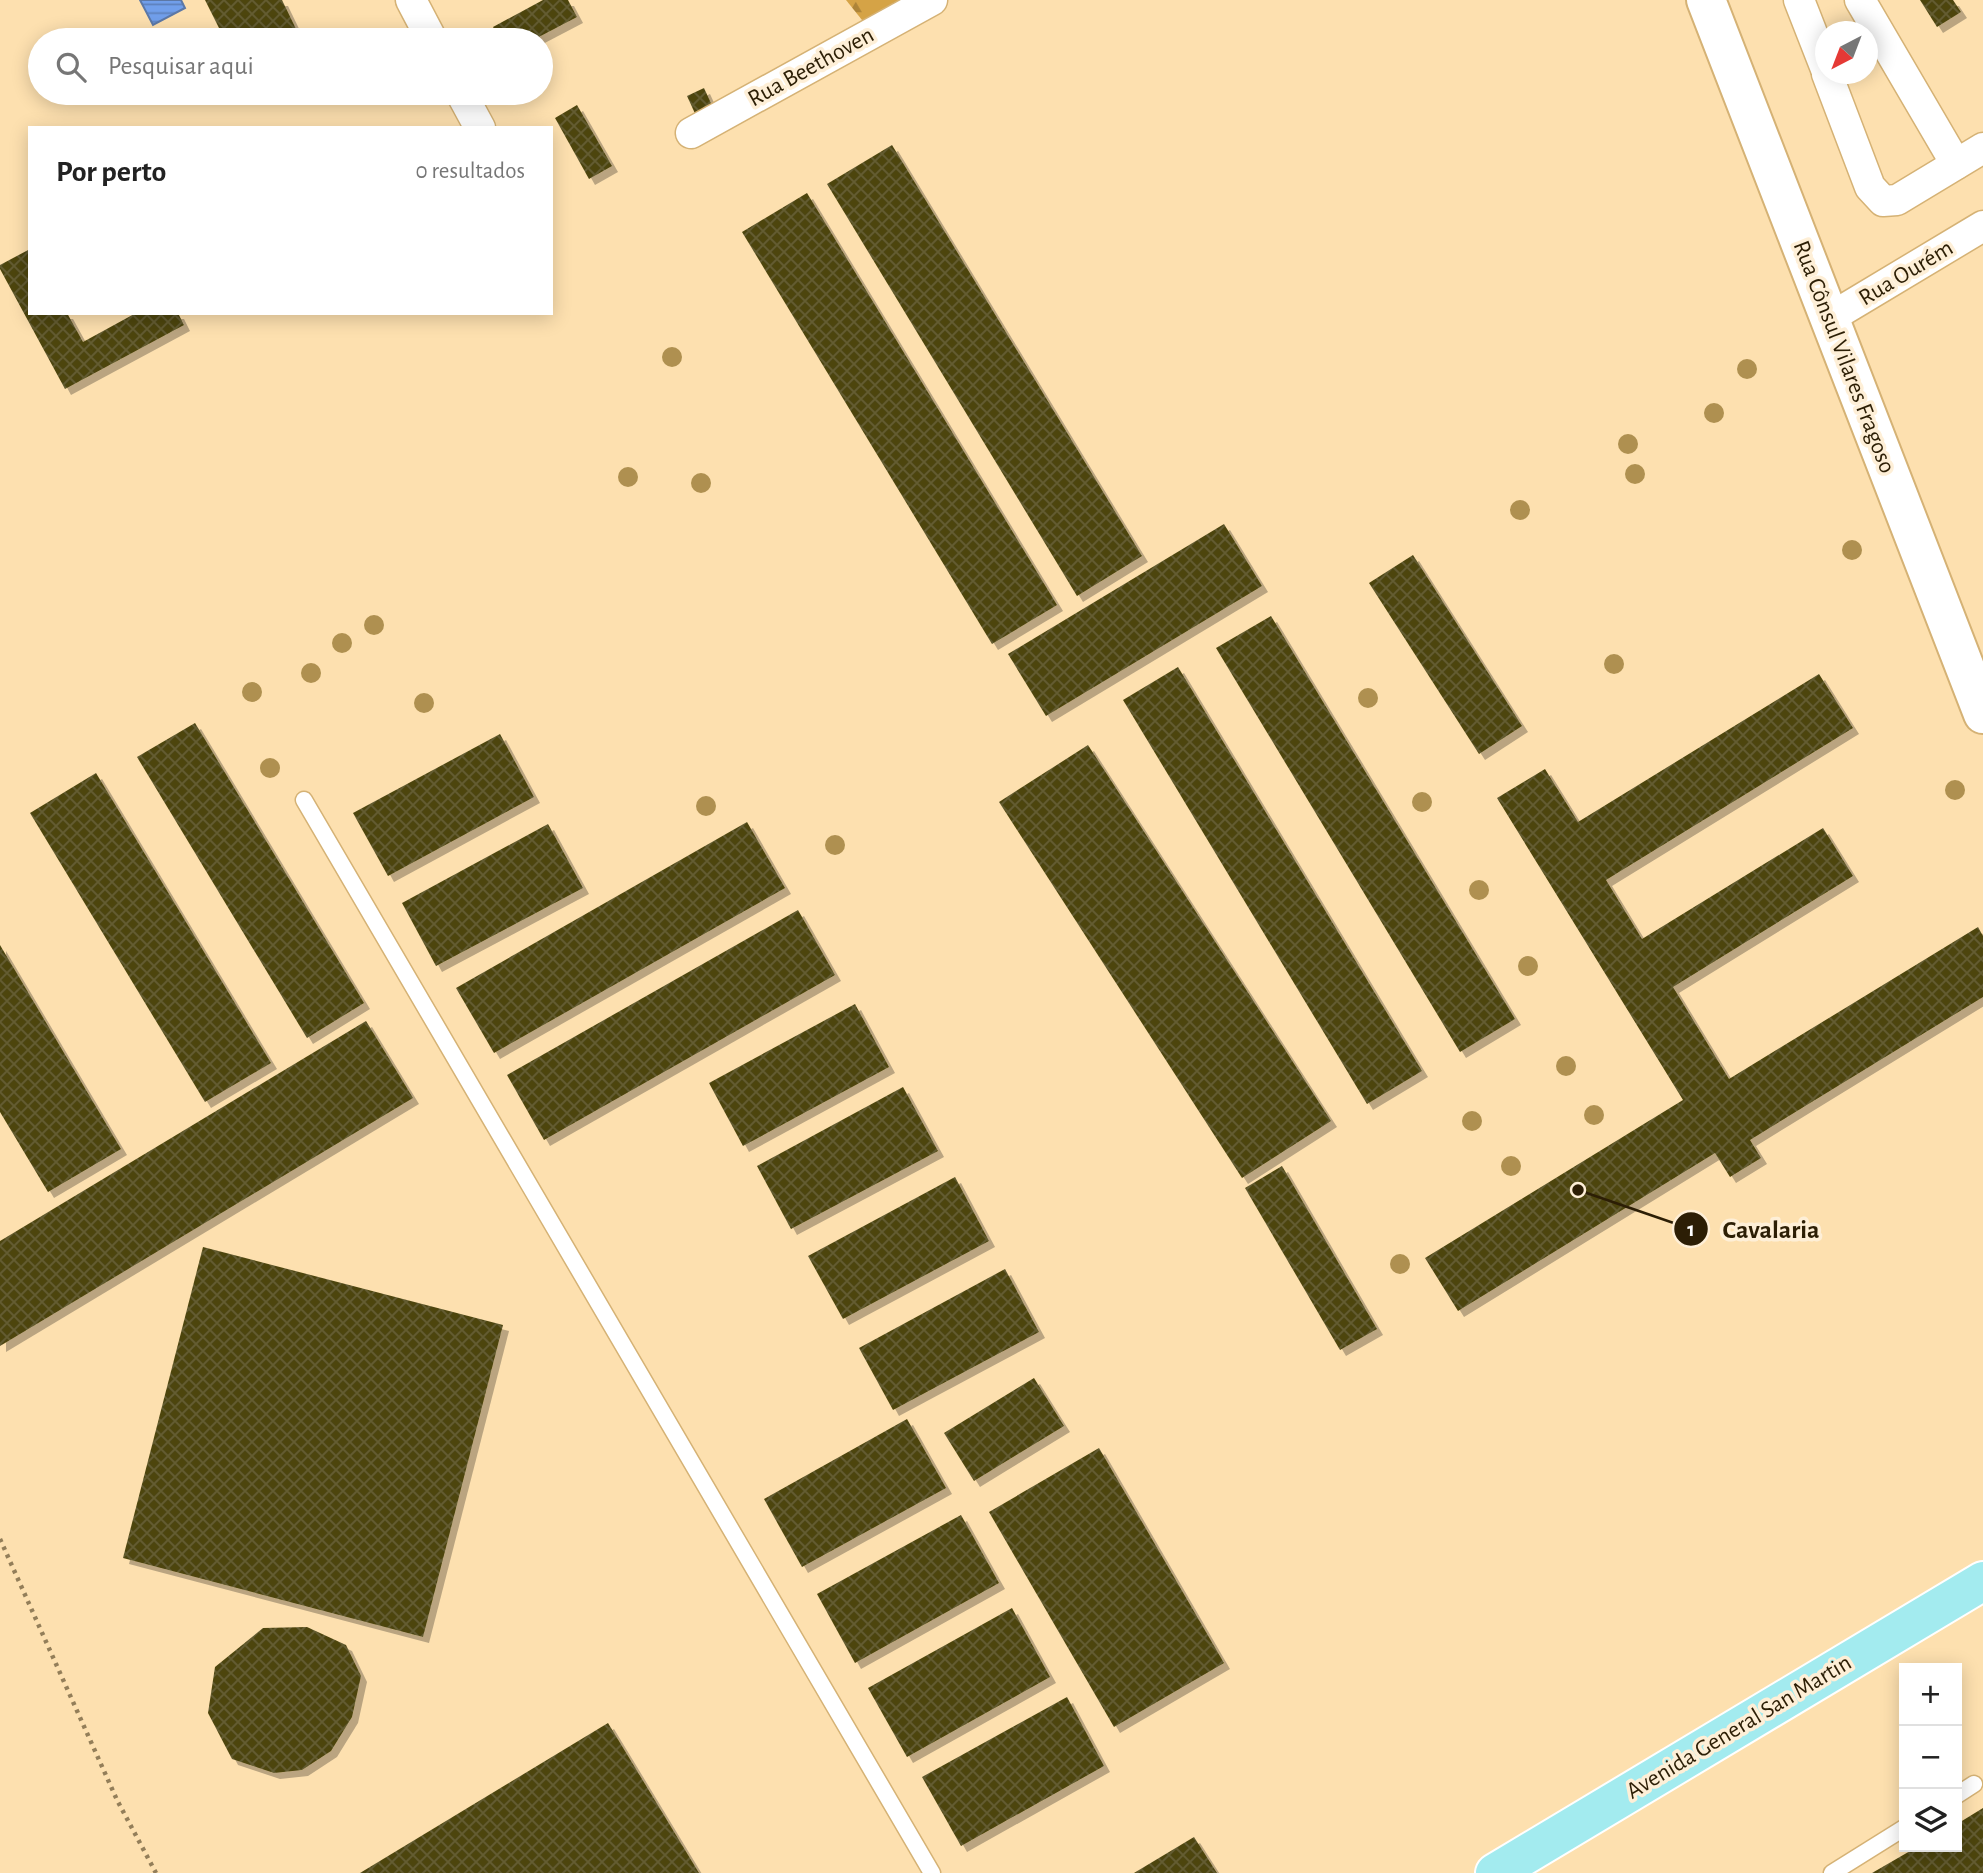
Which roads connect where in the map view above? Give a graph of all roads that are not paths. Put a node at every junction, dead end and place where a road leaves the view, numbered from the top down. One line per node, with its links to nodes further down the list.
1 (411, 0): 6 (street)
2 (932, 0): 11 (street, Rua Beethoven)
3 (1706, 0): 15 (street, Rua Cônsul Vilares Fragoso)
4 (1799, 0): 7 (street)
5 (1860, 0): 13 (street)
6 (426, 28)
7 (1815, 42)
8 (1831, 84): 13 (street)
9 (468, 105): 10 (street)
10 (479, 126)
11 (691, 133)
12 (1983, 148): 13 (street)
13 (1956, 164)
14 (1983, 226): 15 (street, Rua Ourém)
15 (1828, 319): 16 (street, Rua Cônsul Vilares Fragoso)
16 (1983, 714)
17 (304, 800): 22 (lane)
18 (1983, 1581): 23 (main road, Avenida General San Martin)
19 (1974, 1784): 20 (lane)
20 (1962, 1792)
21 (1899, 1831): 24 (lane)
22 (932, 1873)
23 (1495, 1873)
24 (1832, 1873)

